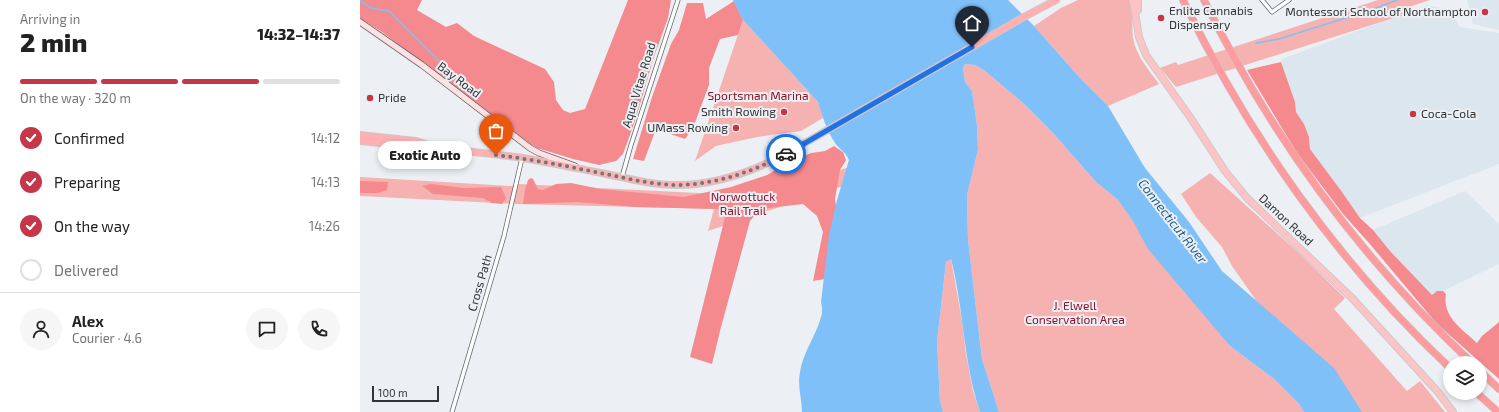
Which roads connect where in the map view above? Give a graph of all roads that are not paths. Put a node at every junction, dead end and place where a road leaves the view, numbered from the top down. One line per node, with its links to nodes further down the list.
1 (678, 0): 16 (street, Aqua Vitae Road)
2 (1056, 0): 16 (highway)
3 (1133, 0): 10 (main road, Damon Road)
4 (1138, 0): 10 (main road, Damon Road)
5 (1183, 0): 18 (highway)
6 (1204, 0): 17 (highway)
7 (1262, 0): 8 (street)
8 (1289, 0)
9 (360, 22): 15 (main road, Bay Road)
10 (1137, 22): 23 (main road, Damon Road)
11 (360, 136): 13 (highway)
12 (360, 141): 13 (highway)
13 (442, 148): 14 (highway)
14 (522, 158): 15 (highway); 22 (street, Cross Path)
15 (590, 171): 16 (highway)
16 (622, 178)
17 (1464, 356)
18 (1443, 361)
19 (1487, 378): 20 (highway)
20 (1499, 389)
21 (1485, 400): 24 (highway)
22 (452, 412)
23 (1453, 412)
24 (1498, 412)

